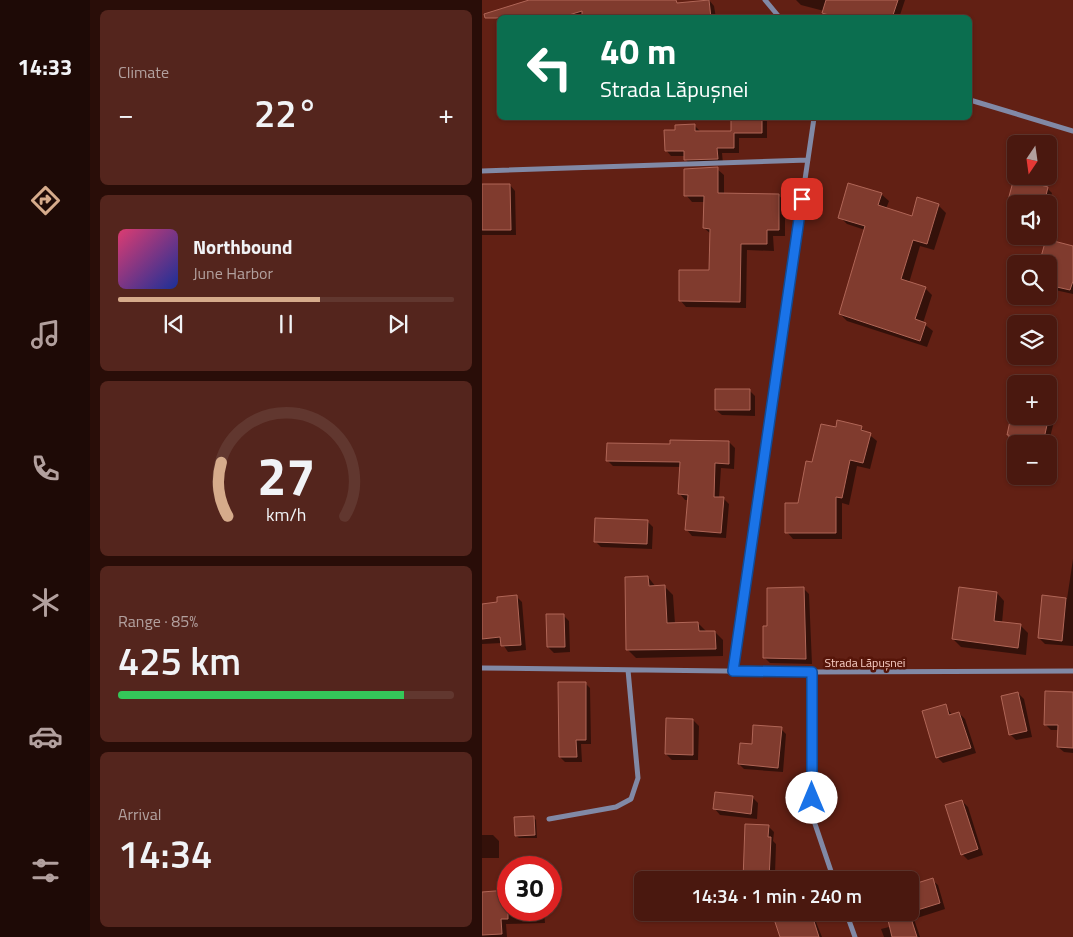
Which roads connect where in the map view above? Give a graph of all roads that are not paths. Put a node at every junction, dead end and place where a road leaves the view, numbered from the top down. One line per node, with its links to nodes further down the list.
1 (765, 0): 2 (street)
2 (778, 15)
3 (972, 101): 5 (street)
4 (814, 120): 6 (street)
5 (1072, 131)
6 (808, 160): 7 (street); 10 (street)
7 (482, 170)
8 (482, 668): 9 (street, Strada Lăpușnei)
9 (628, 670): 10 (street, Strada Lăpușnei); 13 (street)
10 (733, 671): 12 (street, Strada Lăpușnei)
11 (1072, 671): 12 (street, Strada Lăpușnei)
12 (812, 672): 14 (street)
13 (549, 819)
14 (831, 871)
15 (849, 921): 16 (street)
16 (855, 937)

